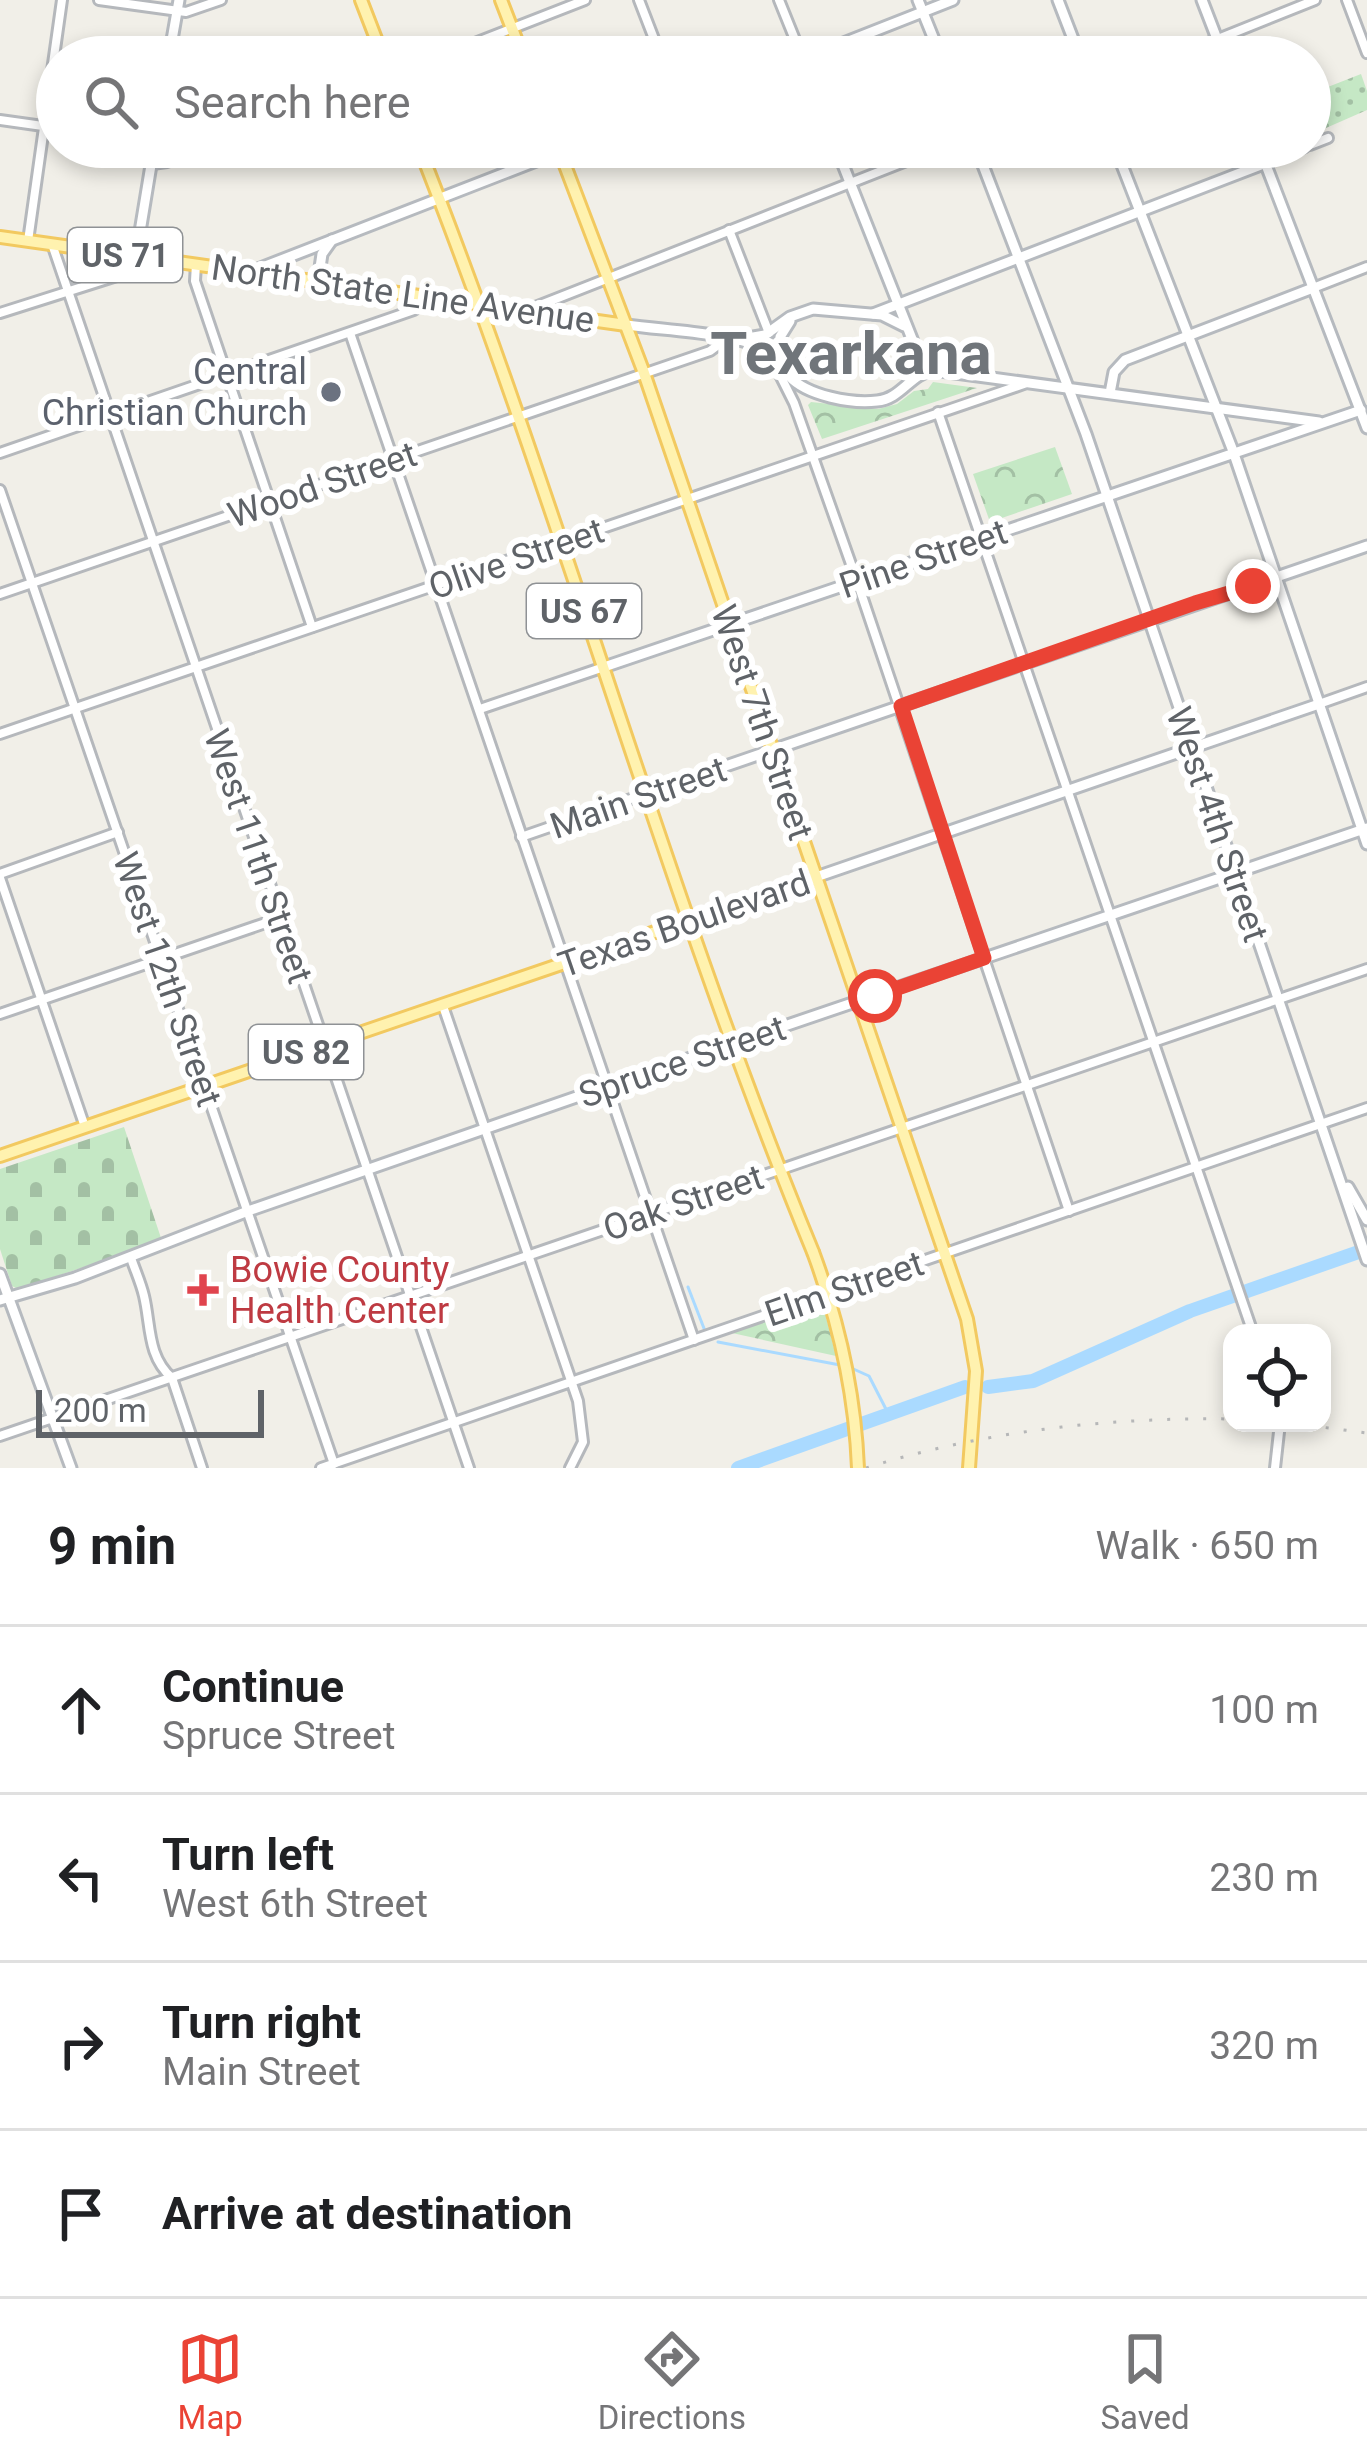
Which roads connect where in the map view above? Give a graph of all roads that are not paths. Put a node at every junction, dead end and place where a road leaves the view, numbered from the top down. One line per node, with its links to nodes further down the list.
1 (62, 0): 18 (street)
2 (99, 0): 15 (street)
3 (221, 0): 15 (street)
4 (361, 0): 20 (main road)
5 (501, 0): 17 (main road)
6 (585, 0): 17 (street)
7 (639, 0): 23 (street)
8 (779, 0): 24 (street)
9 (918, 0): 16 (street)
10 (952, 0): 16 (street)
11 (1058, 0): 27 (street)
12 (1202, 0): 28 (street)
13 (1315, 0): 29 (street)
14 (1347, 0): 30 (street)
15 (178, 6): 19 (street)
16 (923, 12): 25 (street); 26 (street)
17 (512, 28): 21 (street); 22 (main road)
18 (57, 36)
19 (173, 36)
20 (375, 36)
21 (492, 36)
22 (515, 36)
23 (653, 36)
24 (795, 36)
25 (860, 36)
26 (932, 36)
27 (1072, 36)
28 (1216, 36)
29 (1227, 36)
30 (1367, 53)
31 (0, 120): 32 (street)
32 (36, 125)
33 (39, 168): 50 (street)
34 (151, 168): 52 (street)
35 (426, 168): 45 (main road, US 67)
36 (514, 168): 45 (street)
37 (570, 168): 57 (main road, West 7th Street)
38 (844, 168): 44 (street)
39 (887, 168): 44 (street)
40 (984, 168): 53 (street, West 4th Street)
41 (1123, 168): 46 (street)
42 (1252, 168): 46 (street)
43 (1267, 168): 59 (street)
44 (850, 182): 47 (street); 63 (street)
45 (439, 199): 49 (street); 62 (main road, US 67)
46 (1141, 212): 53 (street); 72 (street)
47 (729, 230): 57 (street); 71 (street)
48 (0, 237): 50 (main road, North State Line Avenue / US 71)
49 (332, 240): 56 (street); 58 (street)
50 (28, 241): 51 (main road, North State Line Avenue / US 71)
51 (52, 244): 52 (main road, North State Line Avenue / US 71); 60 (street, West 11th Street)
52 (136, 256): 54 (main road, North State Line Avenue / US 71); 60 (street)
53 (1020, 260): 63 (street); 82 (street, West 4th Street)
54 (196, 264): 56 (main road, North State Line Avenue / US 71); 79 (street)
55 (1367, 267): 59 (street)
56 (250, 272): 58 (main road, North State Line Avenue)
57 (606, 276): 64 (street); 68 (main road, West 7th Street)
58 (318, 281): 61 (main road, North State Line Avenue)
59 (1313, 288): 72 (street); 87 (street)
60 (66, 291): 65 (street); 89 (street, West 11th Street)
61 (420, 296): 62 (main road, North State Line Avenue); 70 (street)
62 (478, 304): 64 (main road, North State Line Avenue); 90 (main road, US 67)
63 (898, 306): 67 (street); 69 (street)
64 (526, 310): 68 (main road, North State Line Avenue)
65 (0, 314)
66 (798, 314): 67 (street); 71 (street, North State Line Avenue); 76 (street)
67 (873, 314): 69 (street)
68 (626, 325): 73 (street, North State Line Avenue); 78 (main road, West 7th Street)
69 (908, 330): 75 (street)
70 (350, 333): 79 (street); 96 (street)
71 (769, 333): 73 (street, North State Line Avenue)
72 (1188, 335): 84 (street); 86 (street)
73 (731, 339): 74 (street, North State Line Avenue); 78 (street, Wood Street)
74 (762, 347): 76 (street, North State Line Avenue); 85 (street)
75 (916, 349): 77 (street); 80 (street)
76 (779, 360): 83 (street, North State Line Avenue)
77 (962, 372): 80 (street); 81 (street)
78 (644, 373): 90 (street, Wood Street); 99 (main road, West 7th Street)
79 (229, 374): 89 (street); 100 (street)
80 (911, 378): 83 (street)
81 (1031, 382): 82 (street); 88 (street, Olive Street)
82 (1069, 387): 84 (street); 98 (street, West 4th Street)
83 (810, 390): 85 (street)
84 (1110, 393): 86 (street)
85 (794, 404): 95 (street)
86 (1216, 408): 91 (street); 93 (street)
87 (1364, 409): 91 (street, Pine Street); 92 (street)
88 (938, 412): 95 (street, Olive Street); 101 (street)
89 (108, 415): 94 (street); 102 (street, West 11th Street)
90 (518, 416): 96 (street, Wood Street); 103 (main road, US 67)
91 (1324, 423): 93 (street, Pine Street)
92 (1367, 428)
93 (1233, 451): 98 (street, Pine Street); 105 (street)
94 (0, 453)
95 (814, 456): 99 (street, Olive Street); 106 (street)
96 (394, 459): 100 (street, Wood Street); 108 (street)
97 (0, 490): 107 (street, West 12th Street)
98 (1106, 495): 101 (street, Pine Street); 110 (street, West 4th Street)
99 (687, 500): 103 (street, Olive Street); 111 (main road, West 7th Street)
100 (271, 501): 102 (street, Wood Street); 112 (street)
101 (981, 538): 106 (street, Pine Street); 113 (street)
102 (152, 542): 107 (street, Wood Street); 114 (street, West 11th Street)
103 (560, 542): 108 (street, Olive Street); 115 (main road, US 67)
104 (1367, 546): 105 (street, Main Street)
105 (1276, 578): 110 (street, Main Street); 117 (street)
106 (857, 581): 111 (street, Pine Street); 118 (street)
107 (33, 582): 109 (street, Wood Street); 119 (street, West 12th Street)
108 (437, 585): 112 (street, Olive Street); 120 (street)
109 (0, 594)
110 (1149, 619): 113 (street, Main Street); 122 (street, West 4th Street)
111 (730, 625): 115 (street, Pine Street); 123 (main road, West 7th Street)
112 (312, 627): 114 (street, Olive Street)
113 (1024, 664): 118 (street, Main Street); 124 (street)
114 (194, 667): 119 (street, Olive Street); 135 (street, West 11th Street)
115 (604, 667): 120 (street, Pine Street); 125 (main road, US 67)
116 (1367, 687): 117 (street, Texas Boulevard)
117 (1319, 704): 122 (street, Texas Boulevard); 126 (street)
118 (901, 706): 123 (street, Main Street); 128 (street)
119 (76, 708): 121 (street, Olive Street); 127 (street, West 12th Street)
120 (480, 709): 129 (street)
121 (0, 734)
122 (1192, 747): 124 (street, Texas Boulevard); 131 (street, West 4th Street)
123 (774, 750): 125 (street, Main Street); 133 (main road, West 7th Street)
124 (1067, 790): 128 (street, Texas Boulevard); 134 (street)
125 (647, 794): 129 (street, Main Street); 136 (main road, US 67)
126 (1365, 829): 130 (street); 131 (street, Spruce Street)
127 (118, 832): 132 (street); 138 (street, West 12th Street)
128 (943, 833): 133 (street, Texas Boulevard); 137 (street)
129 (521, 837): 139 (street)
130 (1367, 844)
131 (1235, 873): 134 (street, Spruce Street); 141 (street, West 4th Street)
132 (0, 876): 142 (street)
133 (815, 878): 136 (main road, Texas Boulevard / US 82); 143 (main road, West 7th Street)
134 (1111, 916): 137 (street, Spruce Street); 146 (street)
135 (280, 918): 138 (street); 148 (street, West 11th Street)
136 (689, 919): 139 (main road, Texas Boulevard / US 82); 147 (main road, US 67)
137 (984, 958): 143 (street, Spruce Street); 149 (street)
138 (162, 959): 142 (street); 150 (street, West 12th Street)
139 (565, 964): 144 (main road, Texas Boulevard / US 82); 151 (street)
140 (1367, 969): 141 (street, Oak Street)
141 (1279, 998): 146 (street, Oak Street); 153 (street, West 4th Street)
142 (43, 999): 145 (street); 155 (street)
143 (859, 1001): 147 (street, Spruce Street); 154 (main road, West 7th Street)
144 (442, 1006): 148 (main road, Texas Boulevard / US 82); 156 (street)
145 (0, 1014)
146 (1153, 1041): 149 (street, Oak Street); 159 (street)
147 (733, 1044): 151 (street, Spruce Street); 160 (main road, US 67)
148 (323, 1046): 150 (main road, Texas Boulevard / US 82); 161 (street, West 11th Street)
149 (1028, 1084): 154 (street, Oak Street); 162 (street)
150 (204, 1086): 155 (main road, Texas Boulevard / US 82); 163 (street, West 12th Street)
151 (608, 1086): 156 (street, Spruce Street); 164 (street)
152 (1367, 1108): 153 (street, Elm Street)
153 (1322, 1124): 158 (street, West 4th Street); 159 (street, Elm Street)
154 (902, 1126): 160 (street, Oak Street); 166 (main road, West 7th Street)
155 (85, 1127): 157 (main road, Texas Boulevard / US 82)
156 (486, 1130): 161 (street, Spruce Street); 167 (street)
157 (0, 1156)
158 (1337, 1166): 165 (street); 169 (street, West 4th Street)
159 (1196, 1167): 162 (street, Elm Street); 173 (street)
160 (778, 1168): 164 (street, Oak Street); 188 (main road, US 67, bridge)
161 (367, 1170): 163 (street, Spruce Street); 171 (street, West 11th Street)
162 (1069, 1210): 166 (street, Elm Street)
163 (248, 1211): 168 (street, Spruce Street); 174 (street, West 12th Street)
164 (650, 1213): 167 (street, Oak Street); 175 (street)
165 (1367, 1220)
166 (945, 1253): 175 (street, Elm Street); 189 (main road, West 7th Street)
167 (529, 1256): 171 (street, Oak Street); 177 (street)
168 (131, 1258): 172 (street, Spruce Street); 176 (street)
169 (1367, 1260)
170 (0, 1274): 172 (street)
171 (409, 1295): 174 (street, Oak Street); 179 (street, West 11th Street)
172 (4, 1299): 178 (street)
173 (1249, 1324)
174 (290, 1337): 176 (street, Oak Street); 182 (street, West 12th Street)
175 (694, 1340): 177 (street, Elm Street)
176 (172, 1378): 178 (street, Oak Street); 184 (street)
177 (571, 1381): 179 (street, Elm Street); 187 (street)
178 (53, 1417): 181 (street, Oak Street); 183 (street)
179 (453, 1422): 182 (street, Elm Street); 186 (street, West 11th Street)
180 (1279, 1432): 190 (street)
181 (0, 1436)
182 (335, 1466): 185 (street, Elm Street)
183 (71, 1468)
184 (202, 1468)
185 (321, 1468)
186 (469, 1468)
187 (570, 1468)
188 (858, 1468)
189 (969, 1468)
190 (1275, 1468)

